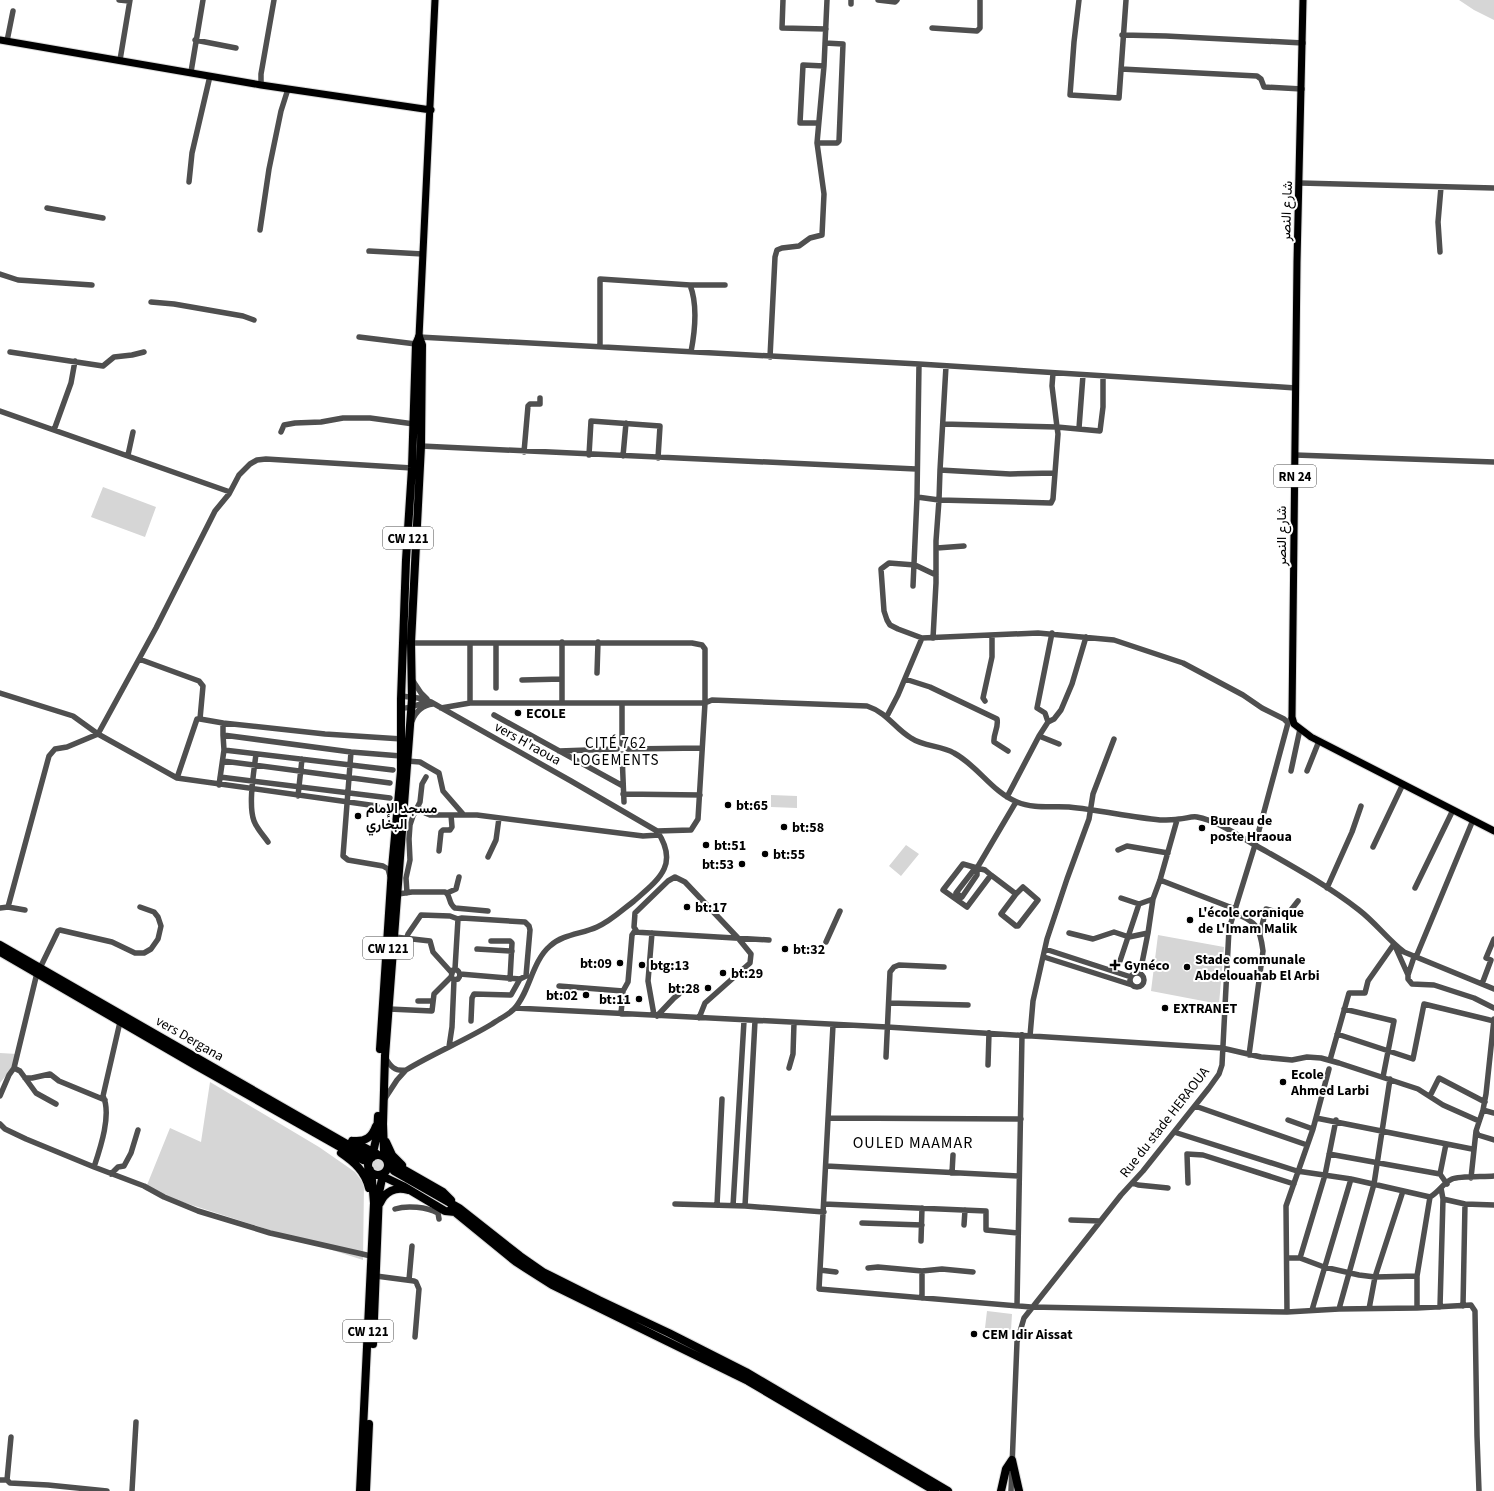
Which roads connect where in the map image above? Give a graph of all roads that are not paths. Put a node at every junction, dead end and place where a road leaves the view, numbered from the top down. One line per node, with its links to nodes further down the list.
1 (119, 0): 2 (street)
2 (130, 0): 23 (street)
3 (203, 0): 19 (street)
4 (274, 0): 28 (street)
5 (435, 0): 31 (main road, CW 121)
6 (784, 0): 16 (street)
7 (827, 0): 16 (street)
8 (878, 0): 9 (street)
9 (897, 0)
10 (980, 0): 15 (street)
11 (1079, 0): 25 (street)
12 (1126, 0): 17 (street)
13 (1303, 0): 21 (main road, شارع النصر / RN 24)
14 (13, 11): 18 (street)
15 (932, 28)
16 (826, 29): 20 (street)
17 (1122, 35): 21 (street); 25 (street)
18 (3, 40): 23 (main road)
19 (195, 40): 22 (street); 26 (street)
20 (825, 43): 24 (street); 33 (street)
21 (1303, 43): 30 (main road, شارع النصر / RN 24)
22 (236, 48)
23 (120, 60): 26 (main road)
24 (824, 66): 32 (street); 32 (street)
25 (1121, 68): 30 (street)
26 (191, 72): 27 (main road)
27 (210, 76): 28 (main road); 34 (street)
28 (261, 85): 29 (main road)
29 (288, 89): 31 (main road); 40 (street)
30 (1302, 89): 35 (main road, شارع النصر / RN 24)
31 (431, 110): 43 (main road, CW 121)
32 (818, 124): 33 (street)
33 (817, 143): 56 (street)
34 (189, 182)
35 (1300, 183): 36 (street); 63 (main road, شارع النصر / RN 24)
36 (1441, 187): 37 (street); 42 (street)
37 (1494, 188)
38 (47, 208): 39 (street)
39 (103, 218)
40 (260, 230)
41 (369, 251): 43 (street)
42 (1440, 252)
43 (423, 254): 51 (main road, CW 121)
44 (0, 274): 45 (street)
45 (92, 285)
46 (725, 285): 47 (street)
47 (690, 286): 52 (street); 55 (street)
48 (152, 302): 49 (street)
49 (254, 320)
50 (359, 337): 51 (street)
51 (418, 341): 52 (street); 67 (highway, CW 121); 74 (highway)
52 (600, 346): 55 (street)
53 (10, 352): 57 (street)
54 (144, 352): 57 (street)
55 (691, 352): 56 (street)
56 (770, 357): 58 (street)
57 (75, 361): 71 (street)
58 (919, 364): 59 (street); 83 (street)
59 (946, 366): 60 (street); 68 (street)
60 (1053, 373): 61 (street); 69 (street)
61 (1083, 375): 62 (street); 70 (street)
62 (1103, 376): 63 (street); 70 (street)
63 (1296, 388): 78 (main road, شارع النصر / RN 24)
64 (540, 398): 75 (street)
65 (0, 411): 71 (street)
66 (626, 423): 76 (street); 79 (street); 80 (street)
67 (414, 424): 73 (street); 82 (highway, CW 121)
68 (942, 424): 69 (street); 84 (street)
69 (1057, 427): 70 (street); 85 (street)
70 (1079, 428)
71 (54, 430): 77 (street)
72 (133, 432): 77 (street)
73 (281, 432)
74 (421, 446): 75 (street); 101 (highway)
75 (524, 452): 76 (street)
76 (589, 454): 79 (street)
77 (128, 455): 86 (street)
78 (1295, 455): 81 (street); 125 (main road, شارع النصر / RN 24)
79 (623, 456): 80 (street)
80 (658, 458): 83 (street)
81 (1494, 462)
82 (412, 468): 86 (street); 112 (highway, CW 121)
83 (916, 469): 87 (street)
84 (940, 470): 85 (street); 88 (street)
85 (1055, 473): 88 (street)
86 (230, 492): 104 (street)
87 (917, 497): 88 (street); 91 (street)
88 (939, 500): 90 (street)
89 (964, 546): 90 (street)
90 (937, 548): 92 (street)
91 (915, 565): 92 (street); 93 (street); 97 (street)
92 (936, 575): 98 (street)
93 (913, 586)
94 (1052, 633): 95 (street); 96 (street); 127 (street)
95 (992, 635): 98 (street); 114 (street)
96 (1086, 637): 127 (street); 129 (street)
97 (922, 638): 98 (street); 108 (street)
98 (933, 638)
99 (562, 642): 100 (street); 103 (street); 107 (street)
100 (598, 642): 105 (street); 118 (street)
101 (411, 643): 102 (street); 106 (highway)
102 (470, 643): 103 (street); 115 (street)
103 (496, 643): 110 (street)
104 (139, 659): 126 (street); 132 (street)
105 (597, 673)
106 (411, 677): 113 (highway); 119 (street)
107 (562, 679): 109 (street); 116 (street)
108 (905, 679): 124 (street); 145 (street)
109 (522, 680)
110 (496, 688)
111 (0, 693): 132 (street)
112 (402, 696): 113 (street, vers H'raoua); 121 (highway, CW 121)
113 (412, 696): 119 (street, vers H'raoua); 120 (highway)
114 (984, 701)
115 (470, 703): 116 (street); 122 (street)
116 (562, 703): 117 (street)
117 (622, 703): 118 (street); 138 (street)
118 (705, 703): 124 (street); 141 (street)
119 (434, 704): 120 (street); 122 (street, vers H'raoua); 130 (street)
120 (411, 707): 121 (street); 130 (highway)
121 (402, 708): 135 (highway, CW 121)
122 (441, 708): 189 (street, vers H'raoua)
123 (494, 715): 144 (street)
124 (887, 716): 173 (street)
125 (1292, 717): 129 (street, Rue du stade HERAOUA); 131 (main road)
126 (200, 719): 128 (street); 161 (street)
127 (1048, 722): 134 (street)
128 (224, 723): 133 (street); 135 (street)
129 (1288, 723): 191 (street, Rue du stade HERAOUA)
130 (408, 729): 150 (highway)
131 (1300, 729): 137 (main road); 156 (street)
132 (98, 734): 161 (street); 212 (street)
133 (224, 735): 143 (street); 146 (street)
134 (1038, 736): 139 (street); 173 (street)
135 (402, 739): 150 (highway, CW 121)
136 (1114, 739): 181 (street)
137 (1319, 741): 157 (street); 164 (main road)
138 (622, 744): 140 (street); 142 (street)
139 (1059, 744)
140 (628, 748): 141 (street); 148 (street)
141 (702, 748): 171 (street)
142 (617, 749): 144 (street); 148 (street)
143 (224, 750): 147 (street); 151 (street)
144 (559, 751): 166 (street)
145 (1008, 751)
146 (351, 752): 150 (street); 153 (street)
147 (256, 754): 149 (street); 152 (street)
148 (622, 754): 166 (street)
149 (302, 759): 153 (street); 155 (street)
150 (404, 759): 183 (street); 200 (highway, CW 121); 206 (highway)
151 (223, 761): 152 (street); 158 (street)
152 (254, 765): 155 (street); 162 (street)
153 (350, 766): 154 (street); 159 (street)
154 (393, 770)
155 (301, 771): 159 (street); 167 (street)
156 (1291, 771)
157 (1307, 771)
158 (220, 777): 162 (street); 165 (street)
159 (349, 777): 163 (street); 169 (street)
160 (426, 777): 180 (street)
161 (177, 778): 165 (street)
162 (252, 781): 167 (street); 168 (street)
163 (390, 783)
164 (1403, 784): 182 (main road); 192 (street)
165 (219, 785): 168 (street)
166 (623, 786): 170 (street)
167 (299, 787): 169 (street); 172 (street)
168 (252, 790): 172 (street); 190 (street)
169 (347, 793): 174 (street); 175 (street)
170 (623, 794): 171 (street); 176 (street)
171 (700, 795): 189 (street)
172 (298, 796): 175 (street)
173 (1008, 797): 177 (street)
174 (390, 798)
175 (347, 802): 178 (street); 200 (street)
176 (624, 802)
177 (1016, 802): 181 (street); 197 (street)
178 (376, 806)
179 (1361, 806): 202 (street)
180 (418, 807): 184 (street); 204 (street)
181 (1090, 810): 186 (street); 236 (street)
182 (1453, 810): 187 (main road); 203 (street)
183 (463, 814): 184 (street); 185 (street)
184 (451, 815): 194 (street)
185 (498, 818): 189 (street); 196 (street)
186 (1177, 820): 191 (street); 195 (street)
187 (1473, 820): 188 (main road); 240 (street)
188 (1494, 832)
189 (658, 833): 262 (street)
190 (268, 842)
191 (1255, 845): 202 (street); 218 (street, Rue du stade HERAOUA)
192 (1373, 847)
193 (1118, 850): 195 (street)
194 (439, 851)
195 (1168, 853): 201 (street)
196 (488, 857)
197 (977, 868): 197 (street); 198 (street); 198 (street)
198 (991, 875): 207 (street)
199 (459, 878): 205 (street)
200 (392, 880): 310 (highway, CW 121)
201 (1160, 880): 209 (street); 218 (street)
202 (1327, 888): 233 (street)
203 (1415, 888)
204 (407, 893): 205 (street); 206 (street)
205 (447, 893): 216 (street)
206 (398, 894): 225 (highway)
207 (1016, 894): 207 (street)
208 (1121, 898): 211 (street)
209 (1153, 899): 211 (street); 223 (street)
210 (1298, 901): 224 (street)
211 (1139, 904): 227 (street)
212 (8, 907): 214 (street); 215 (street)
213 (140, 907): 244 (street)
214 (0, 908)
215 (25, 910)
216 (488, 911)
217 (840, 911): 232 (street)
218 (1235, 911): 224 (street); 283 (street, Rue du stade HERAOUA)
219 (458, 919): 226 (street); 247 (street); 251 (street)
220 (637, 932): 221 (street); 228 (street); 256 (street)
221 (652, 933): 228 (street); 267 (street)
222 (1069, 933): 227 (street)
223 (1148, 933): 227 (street); 245 (street)
224 (1260, 934): 285 (street)
225 (395, 937): 226 (street); 264 (highway)
226 (407, 937): 247 (street)
227 (1129, 937): 241 (street)
228 (738, 938): 230 (street); 268 (street)
229 (1494, 939): 242 (street)
230 (770, 940)
231 (492, 941): 237 (street)
232 (826, 942)
233 (1394, 944): 240 (street); 248 (street); 265 (street)
234 (0, 945): 244 (highway, vers Dergana)
235 (477, 949): 237 (street)
236 (1045, 949): 239 (street); 249 (street)
237 (512, 951): 250 (street)
238 (0, 952): 244 (highway)
239 (1044, 956): 253 (street); 281 (street)
240 (1415, 957): 248 (street); 252 (street)
241 (1120, 961)
242 (1492, 964): 252 (street)
243 (944, 967): 260 (street)
244 (39, 970): 274 (highway); 290 (street); 305 (highway, vers Dergana)
245 (1140, 973): 249 (street); 253 (street)
246 (460, 974): 247 (street); 247 (street); 250 (street)
247 (453, 975): 258 (street); 282 (street)
248 (1408, 975): 263 (street)
249 (1131, 977): 253 (street)
250 (510, 979): 251 (street)
251 (520, 979): 270 (street)
252 (1482, 984): 255 (street)
253 (1132, 985)
254 (559, 986): 256 (street)
255 (1494, 989)
256 (623, 991): 266 (street)
257 (679, 994): 267 (street)
258 (433, 1000): 259 (street); 264 (street)
259 (418, 1001)
260 (889, 1003): 261 (street); 277 (street)
261 (968, 1005)
262 (515, 1008): 266 (street); 282 (street)
263 (1494, 1008)
264 (389, 1009): 286 (highway)
265 (1344, 1009): 279 (street); 284 (street)
266 (621, 1014): 267 (street)
267 (656, 1015): 268 (street)
268 (699, 1018): 271 (street)
269 (1494, 1018): 273 (street)
270 (471, 1021)
271 (744, 1021): 272 (street); 366 (street)
272 (755, 1021): 275 (street); 367 (street)
273 (1494, 1021): 284 (street); 302 (street)
274 (120, 1022): 301 (street); 313 (highway)
275 (794, 1023): 276 (street); 291 (street)
276 (833, 1025): 277 (street); 308 (street)
277 (887, 1027): 278 (street); 287 (street)
278 (989, 1033): 280 (street); 289 (street)
279 (1337, 1034): 284 (street); 288 (street)
280 (1022, 1035): 281 (street); 311 (street)
281 (1030, 1036): 283 (street)
282 (449, 1047): 293 (street)
283 (1222, 1048): 285 (street); 304 (street, Rue du stade HERAOUA)
284 (1388, 1052): 294 (street)
285 (1249, 1055): 288 (street)
286 (385, 1056): 293 (street); 300 (highway)
287 (886, 1057)
288 (1330, 1060): 294 (street)
289 (988, 1065)
290 (14, 1068): 295 (street); 297 (street)
291 (789, 1068)
292 (1329, 1069): 309 (street)
293 (406, 1070): 300 (street)
294 (1383, 1077): 296 (street)
295 (25, 1078): 301 (street); 303 (street)
296 (1390, 1079): 298 (street); 319 (street)
297 (0, 1096)
298 (1430, 1096): 302 (street); 315 (street)
299 (722, 1099): 363 (street)
300 (384, 1100): 322 (highway)
301 (105, 1101): 335 (street)
302 (1485, 1102): 306 (street)
303 (56, 1104)
304 (1195, 1106): 321 (street, Rue du stade HERAOUA); 326 (street)
305 (283, 1108): 324 (highway); 331 (highway, vers Dergana)
306 (1483, 1110): 307 (street); 315 (street)
307 (1494, 1113)
308 (828, 1118): 311 (street); 334 (street)
309 (1316, 1118): 314 (street); 317 (street)
310 (377, 1119): 324 (highway); 331 (highway, CW 121)
311 (1021, 1119): 344 (street)
312 (1288, 1120): 317 (street)
313 (293, 1121): 327 (highway); 331 (highway)
314 (1336, 1121): 319 (street); 329 (street)
315 (1479, 1121): 320 (street)
316 (0, 1124): 335 (street)
317 (1313, 1129): 326 (street)
318 (138, 1130): 340 (street)
319 (1382, 1131): 325 (street); 333 (street)
320 (1476, 1131): 323 (street); 346 (street)
321 (1174, 1132): 337 (street); 348 (street, Rue du stade HERAOUA)
322 (384, 1135): 332 (highway); 338 (highway)
323 (1494, 1140)
324 (352, 1141): 331 (highway)
325 (1446, 1144): 328 (street); 341 (street)
326 (1307, 1145): 337 (street)
327 (337, 1150): 336 (highway); 368 (highway)
328 (1472, 1150)
329 (1329, 1154): 333 (street); 343 (street)
330 (953, 1155): 339 (street)
331 (370, 1156): 332 (highway); 336 (highway)
332 (387, 1159): 338 (highway); 342 (highway)
333 (1377, 1163): 341 (street); 351 (street)
334 (826, 1166): 339 (street); 361 (street)
335 (94, 1167): 340 (street)
336 (369, 1169): 342 (highway); 368 (highway, CW 121)
337 (1297, 1171): 343 (street); 350 (street)
338 (410, 1173): 359 (highway)
339 (952, 1173): 344 (street)
340 (111, 1174): 383 (street)
341 (1440, 1174): 352 (street)
342 (382, 1175): 355 (highway); 368 (highway)
343 (1325, 1175): 347 (street); 385 (street)
344 (1019, 1176): 380 (street)
345 (1494, 1176): 346 (street)
346 (1471, 1178): 352 (street)
347 (1351, 1179): 351 (street); 386 (street)
348 (1132, 1183): 353 (street); 376 (street, Rue du stade HERAOUA)
349 (1188, 1183): 350 (street)
350 (1294, 1184): 384 (street)
351 (1374, 1184): 356 (street); 392 (street)
352 (1447, 1184): 354 (street)
353 (1168, 1188)
354 (1440, 1188): 357 (street); 358 (street)
355 (409, 1190): 365 (highway); 368 (highway)
356 (1403, 1191): 357 (street); 395 (street)
357 (1430, 1197): 394 (street)
358 (1443, 1199): 362 (street); 401 (street)
359 (451, 1203): 372 (highway); 418 (highway)
360 (675, 1204): 363 (street)
361 (824, 1204): 369 (street); 373 (street)
362 (1465, 1204): 364 (street); 399 (street)
363 (717, 1205): 366 (street)
364 (1494, 1205)
365 (430, 1206): 370 (street); 372 (highway); 374 (street)
366 (733, 1206): 367 (street)
367 (745, 1206): 373 (street)
368 (376, 1208): 383 (highway, CW 121); 393 (highway)
369 (922, 1208): 371 (street); 378 (street)
370 (395, 1210)
371 (964, 1210): 379 (street); 380 (street)
372 (456, 1212): 417 (highway)
373 (824, 1212): 388 (street)
374 (439, 1219)
375 (1072, 1220): 376 (street)
376 (1100, 1221): 400 (street, Rue du stade HERAOUA)
377 (862, 1222): 378 (street)
378 (922, 1225): 381 (street)
379 (964, 1225)
380 (1018, 1233): 398 (street)
381 (921, 1241)
382 (412, 1246): 396 (street)
383 (371, 1256): 415 (highway, CW 121)
384 (1287, 1258): 385 (street); 406 (street)
385 (1300, 1258): 386 (street)
386 (1324, 1267): 392 (street); 405 (street)
387 (868, 1268): 389 (street)
388 (820, 1270): 390 (street); 397 (street)
389 (922, 1270): 391 (street); 397 (street)
390 (836, 1272)
391 (973, 1272)
392 (1350, 1273): 395 (street); 403 (street)
393 (376, 1276): 396 (street); 416 (highway)
394 (1417, 1276): 395 (street); 402 (street)
395 (1375, 1277): 404 (street)
396 (410, 1280): 407 (street)
397 (922, 1298): 398 (street)
398 (1017, 1305): 400 (street)
399 (1464, 1306): 401 (street); 422 (street)
400 (1031, 1307): 406 (street); 410 (street, Rue du stade HERAOUA)
401 (1440, 1307): 402 (street)
402 (1417, 1308): 404 (street)
403 (1339, 1309): 404 (street); 405 (street)
404 (1369, 1309)
405 (1312, 1310): 406 (street)
406 (1287, 1312)
407 (416, 1337)
408 (136, 1422): 414 (street)
409 (11, 1437): 412 (street)
410 (1012, 1460): 419 (highway); 420 (street, Rue du stade HERAOUA); 421 (highway)
411 (0, 1480): 412 (street)
412 (7, 1480): 413 (street)
413 (107, 1491)
414 (132, 1491)
415 (360, 1491)
416 (366, 1491)
417 (935, 1491)
418 (948, 1491)
419 (1001, 1491)
420 (1011, 1491)
421 (1019, 1491)
422 (1479, 1491)

